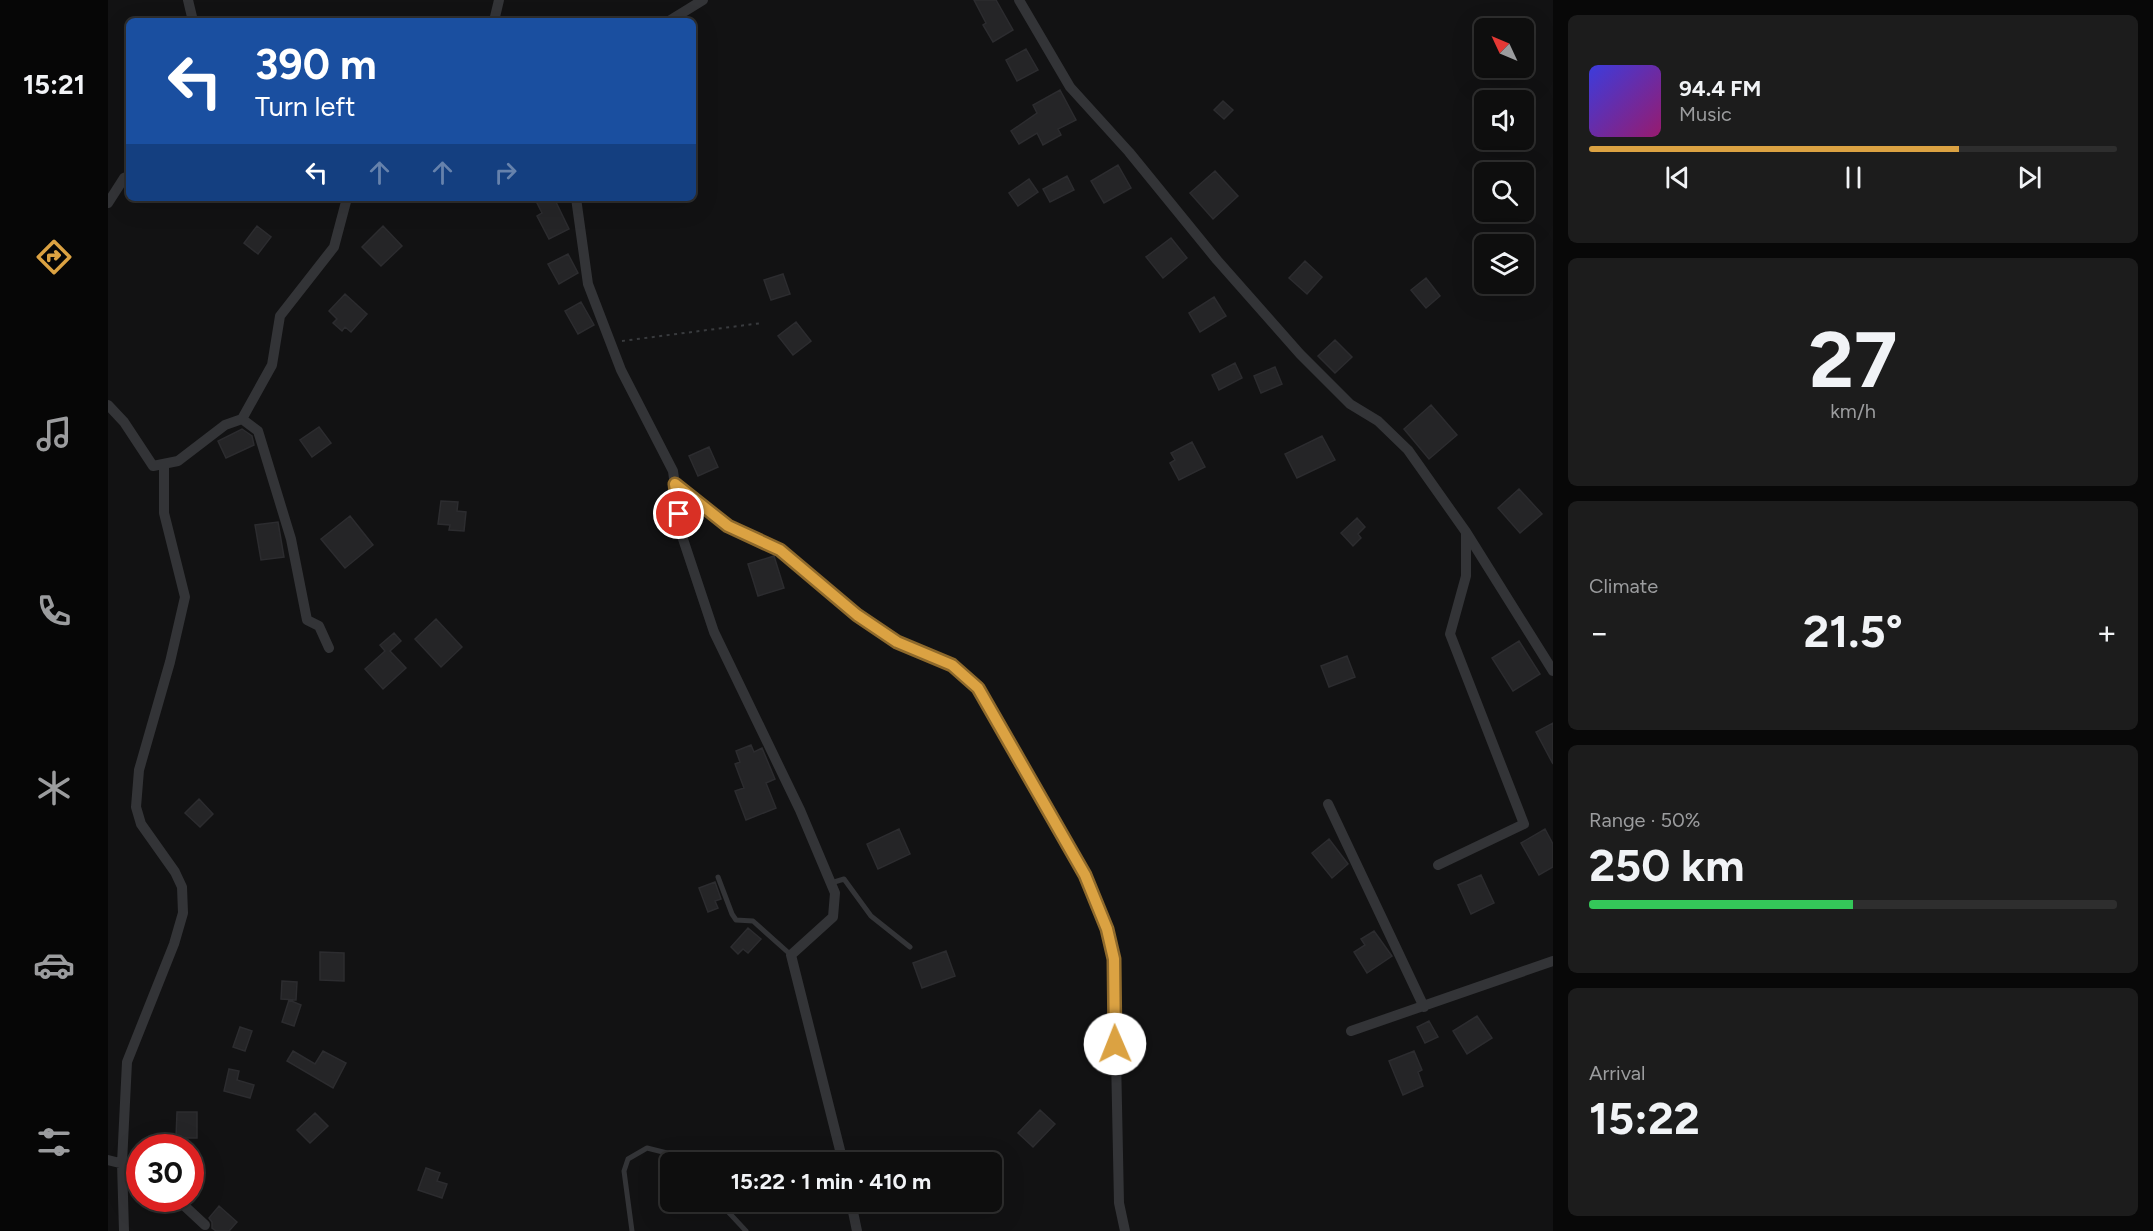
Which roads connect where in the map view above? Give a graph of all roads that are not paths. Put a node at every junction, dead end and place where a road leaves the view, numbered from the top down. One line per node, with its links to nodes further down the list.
1 (188, 0): 5 (street)
2 (499, 0): 6 (street)
3 (703, 0): 7 (street)
4 (1019, 0): 16 (street)
5 (192, 18)
6 (495, 18)
7 (674, 18)
8 (126, 177): 11 (street)
9 (346, 201): 13 (street)
10 (576, 201): 15 (street)
11 (108, 203)
12 (108, 405): 14 (street)
13 (242, 419): 14 (street); 17 (street)
14 (164, 464): 31 (street)
15 (675, 484): 22 (street); 41 (street)
16 (1467, 532): 18 (street); 20 (street)
17 (328, 648)
18 (1553, 671)
19 (1328, 804): 26 (street)
20 (1438, 865)
21 (718, 877): 24 (lane)
22 (831, 883): 23 (lane); 24 (street)
23 (910, 947)
24 (791, 955): 29 (street)
25 (1553, 961): 26 (street)
26 (1425, 1006): 27 (street)
27 (1351, 1031)
28 (663, 1152): 38 (lane)
29 (840, 1152)
30 (108, 1160): 31 (street)
31 (122, 1163): 32 (street); 37 (street)
32 (126, 1164)
33 (191, 1212): 36 (street)
34 (728, 1212): 39 (lane)
35 (853, 1212): 40 (street)
36 (205, 1225)
37 (124, 1231)
38 (632, 1231)
39 (746, 1231)
40 (857, 1231)
41 (1125, 1231)

